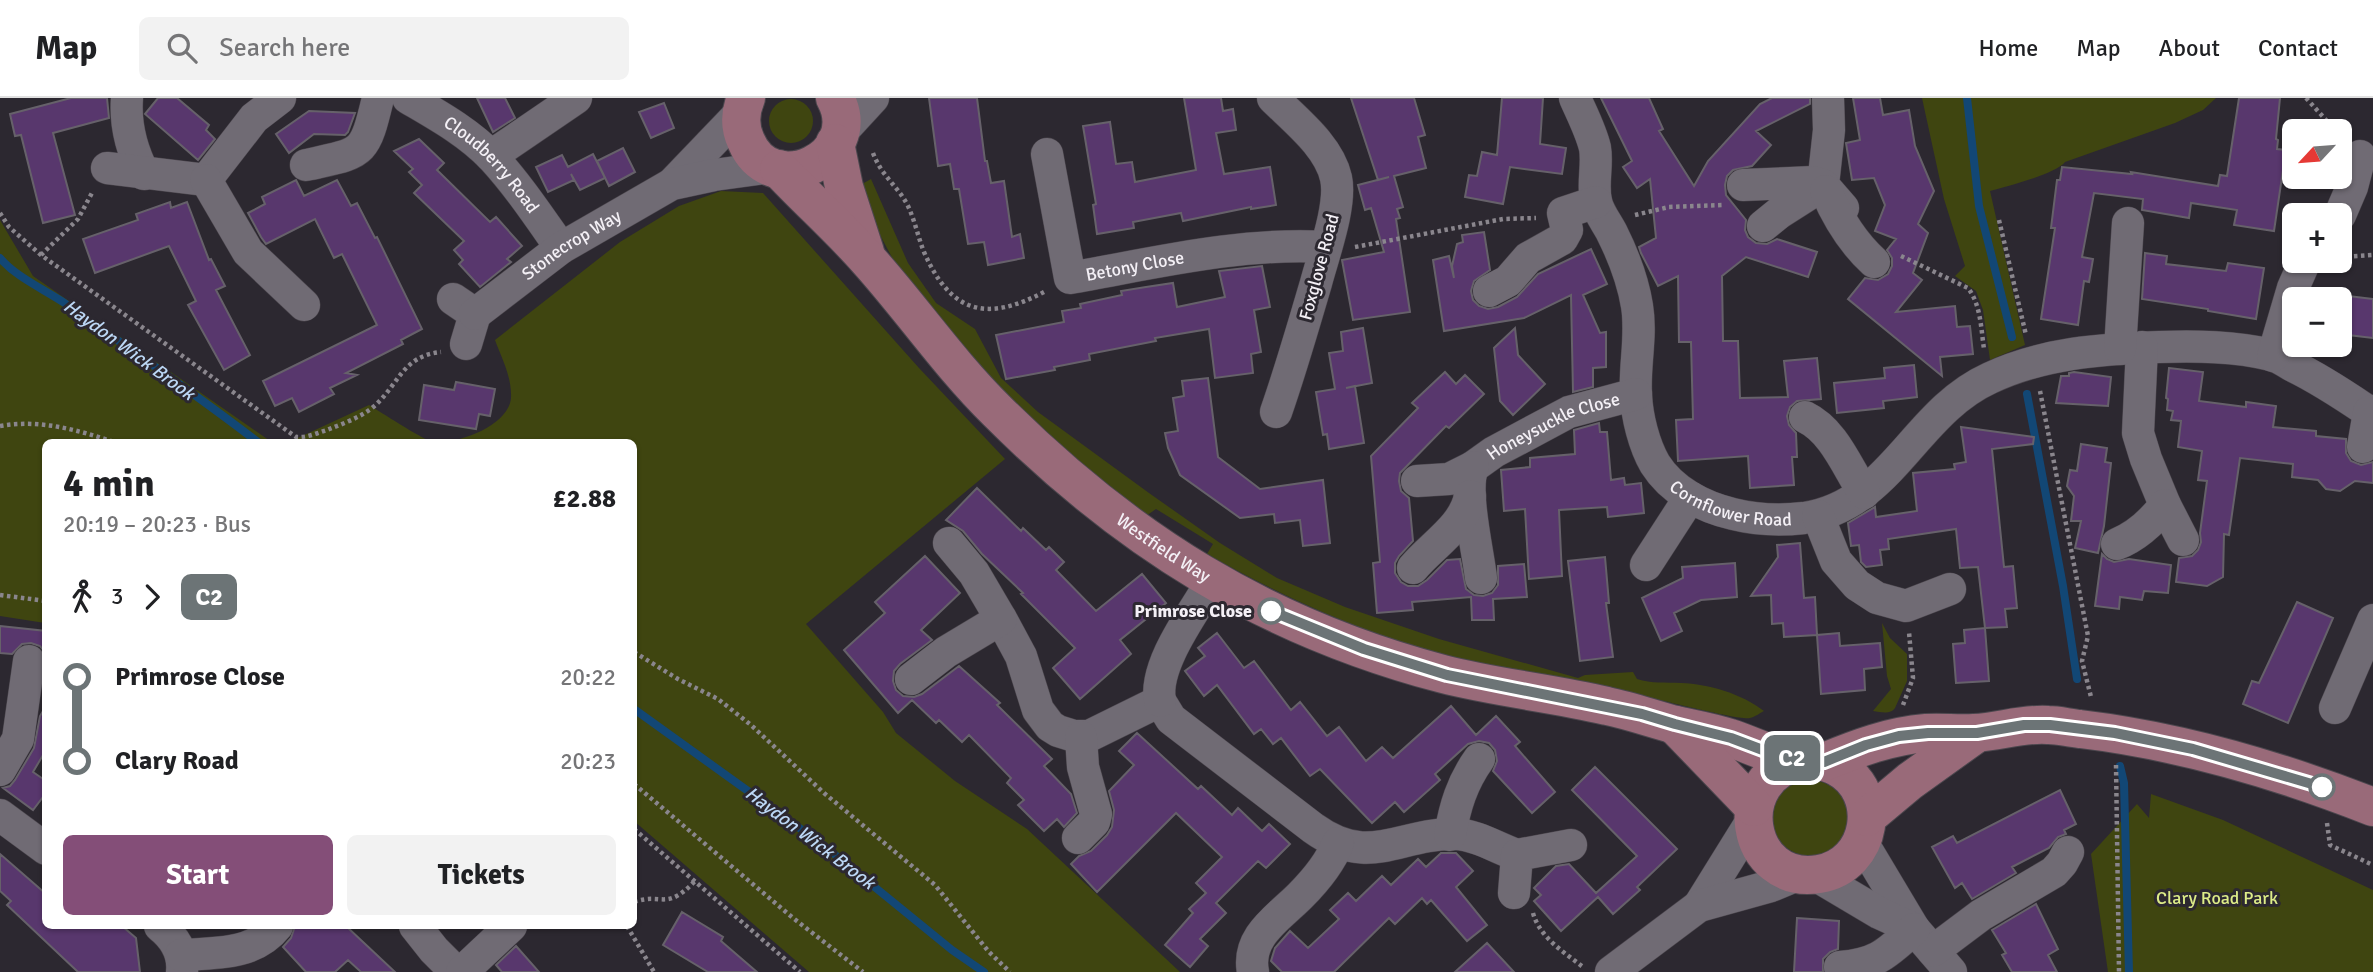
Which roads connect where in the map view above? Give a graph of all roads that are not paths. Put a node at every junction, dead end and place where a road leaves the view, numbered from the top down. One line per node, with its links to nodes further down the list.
1 (127, 98): 19 (street)
2 (280, 98): 20 (street)
3 (378, 98): 16 (street)
4 (408, 98): 14 (street, Cloudberry Road)
5 (576, 98): 14 (street)
6 (835, 98): 12 (main road, Westfield Way)
7 (873, 98): 12 (street)
8 (1273, 98): 28 (street, Foxglove Road)
9 (1575, 98): 24 (street, Cornflower Road)
10 (1828, 98): 23 (street)
11 (743, 104): 17 (main road, Westfield Way); 21 (street, Stonecrop Way)
12 (848, 142): 17 (main road); 31 (main road, Westfield Way)
13 (1047, 154): 28 (street, Betony Close)
14 (491, 156): 29 (street, Cloudberry Road)
15 (2360, 156): 25 (street)
16 (306, 165)
17 (775, 168): 21 (street, Stonecrop Way); 31 (main road, Westfield Way)
18 (107, 169): 19 (street)
19 (144, 174): 20 (street)
20 (206, 180): 34 (street)
21 (672, 184): 29 (street, Stonecrop Way)
22 (1737, 195): 23 (street)
23 (1833, 197): 27 (street); 30 (street)
24 (1596, 202): 33 (street); 38 (street, Cornflower Road)
25 (2345, 203)
26 (2128, 223): 36 (street)
27 (1763, 226)
28 (1326, 247): 39 (street, Foxglove Road)
29 (561, 248): 35 (street, Stonecrop Way)
30 (1883, 257)
31 (867, 258): 55 (main road, Westfield Way)
32 (2300, 273): 37 (street)
33 (1489, 291)
34 (304, 305)
35 (466, 344)
36 (2131, 348): 37 (street, Cornflower Road); 45 (street, Cornflower Road); 47 (street)
37 (2273, 356): 40 (street, Cornflower Road)
38 (1636, 394): 44 (street, Honeysuckle Close); 46 (street, Cornflower Road)
39 (1276, 412)
40 (2371, 412): 42 (street)
41 (1805, 417): 45 (street)
42 (2363, 447)
43 (1417, 481): 44 (street, Honeysuckle Close)
44 (1472, 482): 53 (street); 54 (street)
45 (1864, 493): 48 (street, Cornflower Road)
46 (1690, 497): 48 (street, Cornflower Road); 52 (street)
47 (2165, 505): 49 (street); 51 (street)
48 (1818, 516): 56 (street)
49 (2182, 540)
50 (949, 543): 57 (street)
51 (2117, 544)
52 (1646, 565)
53 (1413, 568)
54 (1482, 578)
55 (1212, 581): 62 (street); 64 (main road, Westfield Way)
56 (1950, 589)
57 (1001, 619): 60 (street); 66 (street)
58 (2373, 620): 63 (street)
59 (29, 661): 61 (street)
60 (911, 679)
61 (12, 689): 69 (street)
62 (1160, 701): 66 (street); 77 (street)
63 (2335, 708)
64 (1675, 724): 68 (main road, Westfield Way); 71 (main road)
65 (1977, 733): 68 (main road); 70 (main road); 73 (main road)
66 (1081, 737): 75 (street)
67 (1479, 759): 74 (street)
68 (1814, 761): 71 (main road); 73 (main road, Westfield Way)
69 (0, 770)
70 (2373, 807)
71 (1753, 813): 81 (main road); 83 (street)
72 (0, 815): 76 (street)
73 (1864, 830): 81 (main road); 88 (street)
74 (1450, 835): 77 (street); 80 (street)
75 (1077, 838)
76 (42, 841)
77 (1338, 843): 95 (street)
78 (1571, 845): 80 (street)
79 (2068, 852): 88 (street)
80 (1517, 855): 82 (street)
81 (1807, 874): 83 (street); 88 (street)
82 (1514, 893)
83 (1699, 906): 92 (street)
84 (163, 929): 90 (street)
85 (274, 929): 89 (street)
86 (417, 929): 93 (street)
87 (508, 929): 94 (street)
88 (1933, 951): 91 (street)
89 (244, 961): 90 (street)
90 (181, 964)
91 (1840, 967)
92 (1592, 968)
93 (456, 972)
94 (462, 972)
95 (1253, 972)

